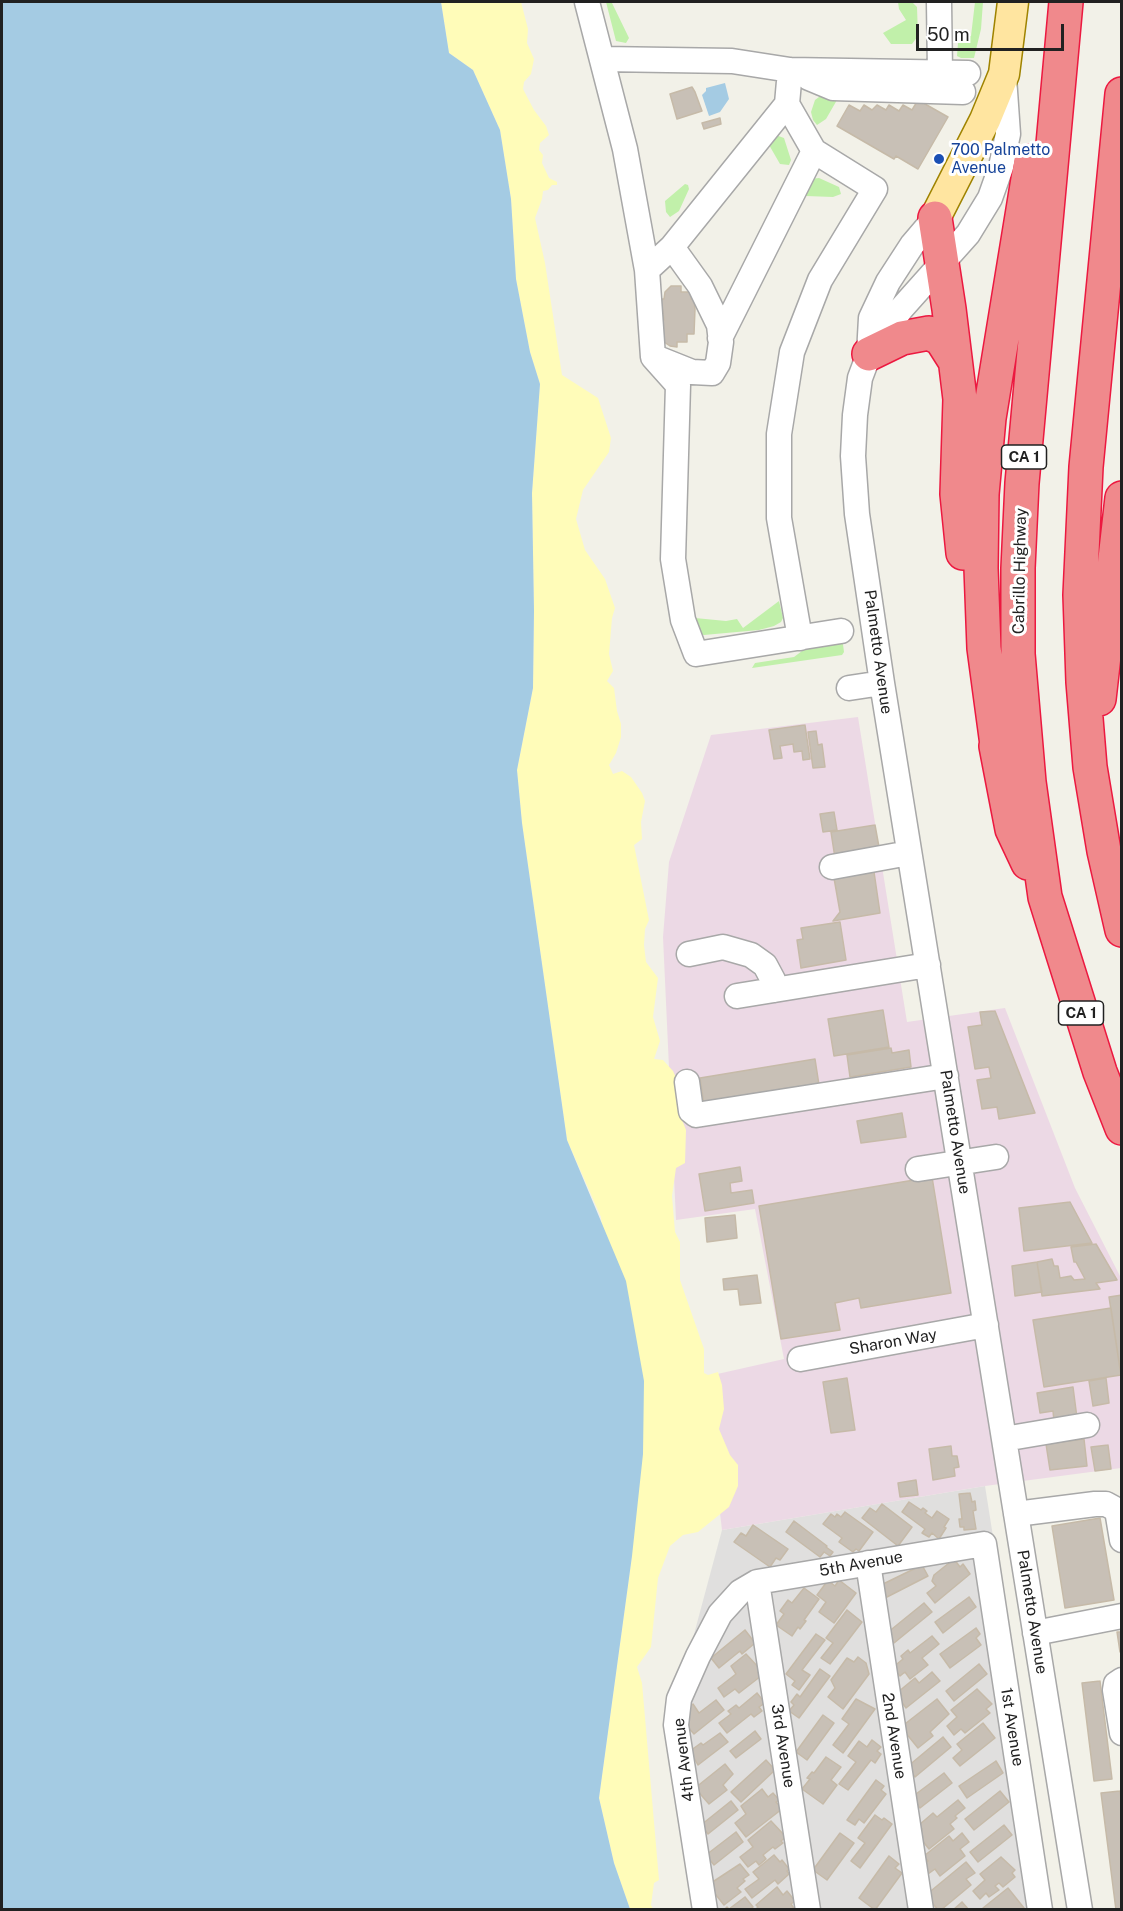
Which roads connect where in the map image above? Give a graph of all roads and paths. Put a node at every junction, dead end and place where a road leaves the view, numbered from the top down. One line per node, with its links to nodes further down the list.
1 (587, 2): 5 (street)
2 (939, 2): 7 (street)
3 (1013, 2): 8 (main road, Palmetto Avenue)
4 (1065, 9): 26 (highway); 29 (highway, Cabrillo Highway / CA 1)
5 (603, 59): 6 (street); 15 (street)
6 (790, 70): 7 (street); 7 (street); 10 (street)
7 (940, 72)
8 (1004, 74): 12 (main road, Palmetto Avenue); 14 (street, Palmetto Avenue)
9 (1122, 94): 25 (highway)
10 (788, 104): 11 (street); 13 (street)
11 (814, 151): 16 (street); 22 (street)
12 (935, 218): 14 (highway); 17 (street, Palmetto Avenue)
13 (672, 247): 15 (street); 16 (street)
14 (941, 263): 17 (street, Palmetto Avenue); 19 (highway)
15 (647, 270): 18 (street)
16 (720, 338): 18 (street)
17 (869, 354): 19 (highway); 23 (street, Palmetto Avenue)
18 (653, 357): 22 (street)
19 (955, 361): 26 (highway)
20 (1122, 498): 25 (highway)
21 (841, 631): 22 (street)
22 (800, 638)
23 (882, 683): 24 (street); 27 (street, Palmetto Avenue)
24 (849, 688)
25 (1090, 766): 30 (highway)
26 (1000, 767): 29 (highway)
27 (909, 853): 28 (street); 32 (street, Palmetto Avenue)
28 (832, 867)
29 (1045, 897): 37 (highway, Cabrillo Highway / CA 1)
30 (1122, 930)
31 (689, 954): 33 (street)
32 (928, 965): 33 (street); 35 (street, Palmetto Avenue)
33 (774, 990): 34 (street)
34 (737, 996)
35 (946, 1076): 36 (street); 39 (street, Palmetto Avenue)
36 (687, 1082)
37 (1122, 1128)
38 (996, 1157): 39 (street)
39 (960, 1161): 40 (street); 41 (street, Palmetto Avenue)
40 (918, 1169)
41 (986, 1325): 42 (street, Sharon Way); 44 (street, Palmetto Avenue)
42 (800, 1359)
43 (1087, 1425): 44 (street)
44 (1004, 1440): 45 (street, Palmetto Avenue)
45 (1016, 1514): 46 (street); 51 (street, Palmetto Avenue)
46 (1122, 1540)
47 (984, 1544): 48 (street, 5th Avenue); 57 (street, 1st Avenue)
48 (868, 1563): 49 (street, 5th Avenue); 56 (street, 2nd Avenue)
49 (749, 1587): 54 (street, 4th Avenue); 55 (street, 3rd Avenue)
50 (1118, 1618): 51 (street)
51 (1035, 1633): 58 (street, Palmetto Avenue)
52 (1122, 1680): 53 (street)
53 (1122, 1733)
54 (705, 1910)
55 (808, 1910)
56 (921, 1910)
57 (1040, 1910)
58 (1080, 1910)

